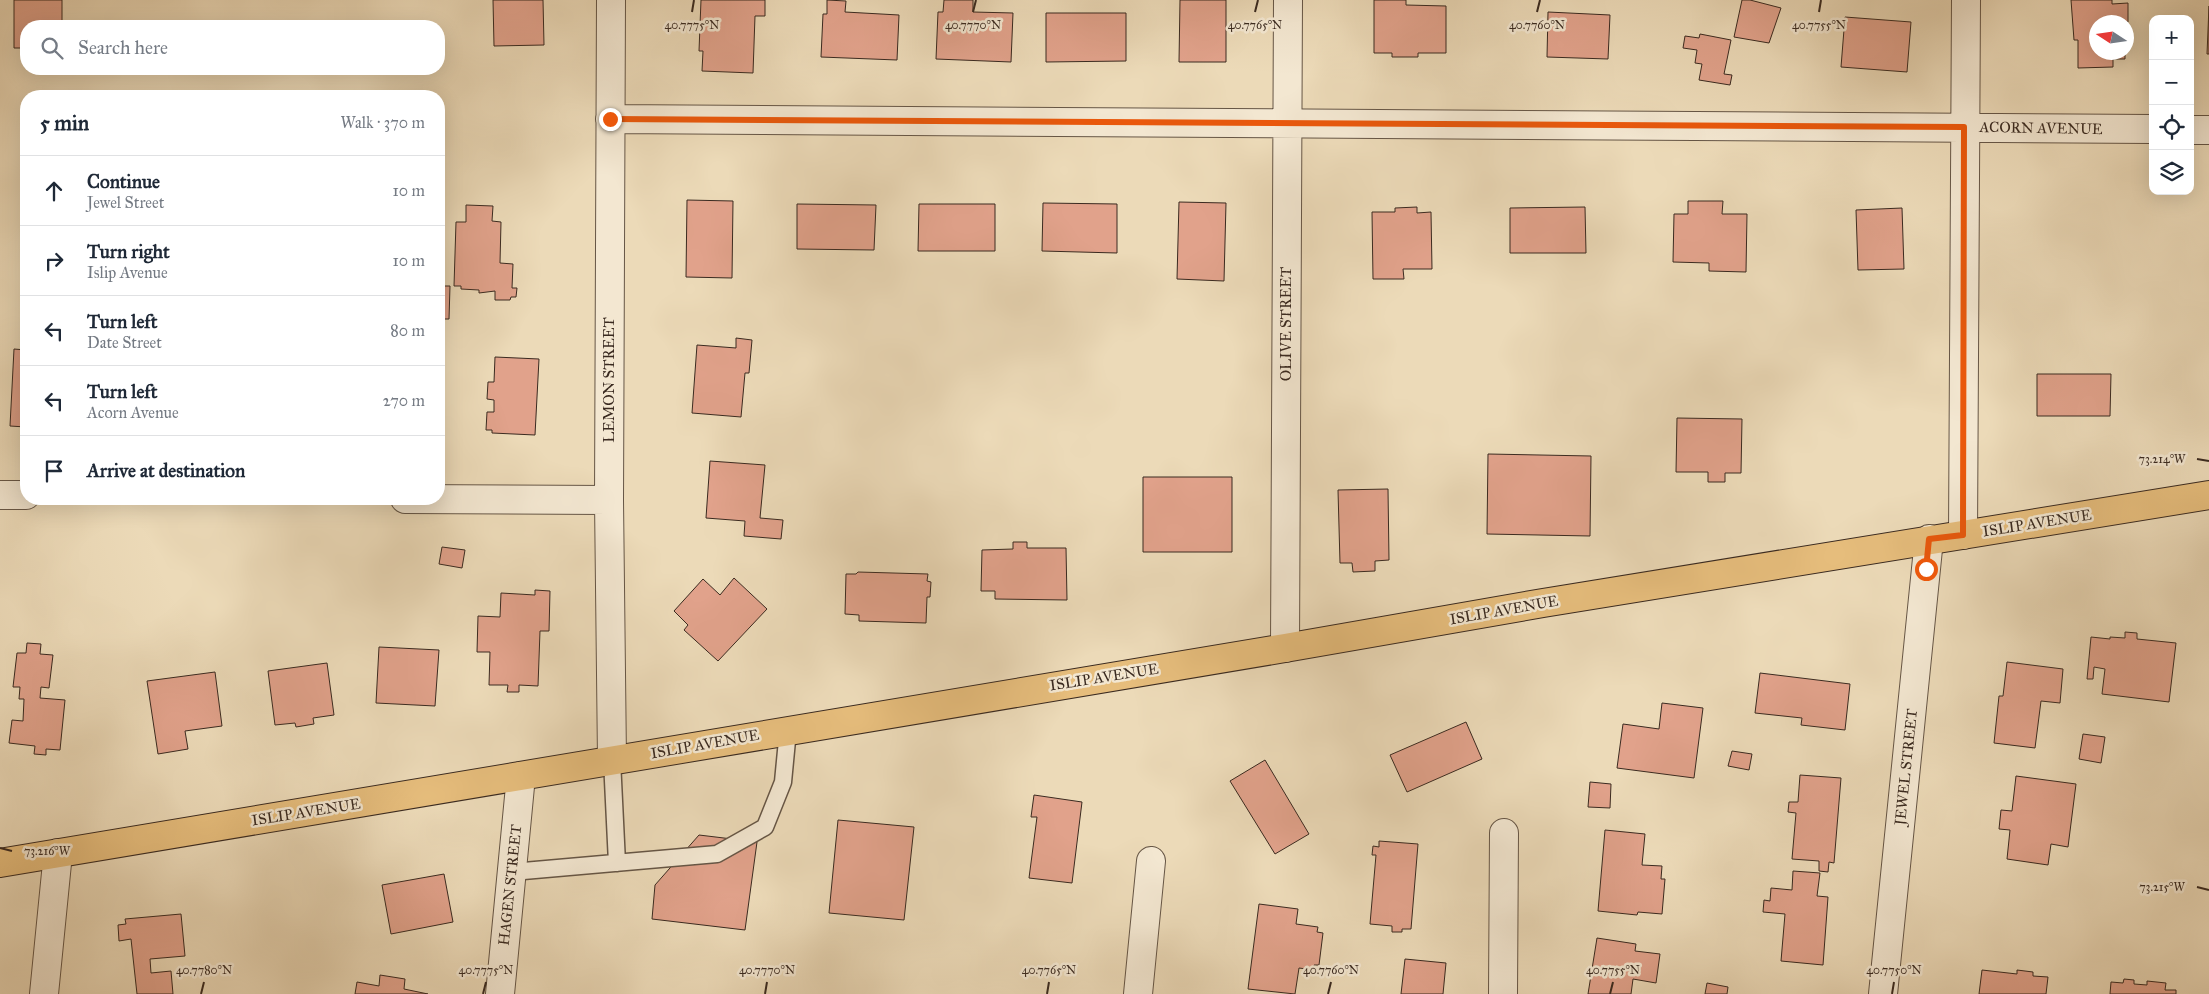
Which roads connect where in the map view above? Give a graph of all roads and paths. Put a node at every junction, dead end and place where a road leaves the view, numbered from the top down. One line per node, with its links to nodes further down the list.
1 (611, 0): 4 (street, LEMON STREET)
2 (1288, 0): 5 (street, OLIVE STREET)
3 (1966, 0): 6 (street)
4 (610, 119): 5 (street, ACORN AVENUE); 14 (street, LEMON STREET)
5 (1287, 124): 6 (street, ACORN AVENUE); 17 (street, OLIVE STREET)
6 (1964, 127): 7 (street, ACORN AVENUE); 15 (street)
7 (2149, 129)
8 (2194, 130): 9 (street)
9 (2209, 130)
10 (0, 495): 12 (street)
11 (2209, 495): 15 (main road, ISLIP AVENUE)
12 (20, 496)
13 (445, 499): 14 (street)
14 (609, 500): 19 (street, LEMON STREET)
15 (1963, 535): 16 (main road, ISLIP AVENUE)
16 (1929, 539): 17 (main road, ISLIP AVENUE); 31 (street, JEWEL STREET)
17 (1285, 648): 18 (main road, ISLIP AVENUE)
18 (788, 730): 19 (main road, ISLIP AVENUE); 25 (lane)
19 (612, 760): 20 (main road, ISLIP AVENUE); 25 (lane)
20 (521, 776): 22 (main road, ISLIP AVENUE); 26 (street, HAGEN STREET)
21 (1504, 833): 30 (street)
22 (58, 853): 24 (main road, ISLIP AVENUE); 27 (street)
23 (1151, 862): 29 (street)
24 (0, 863)
25 (618, 863): 26 (lane)
26 (512, 872): 28 (street, HAGEN STREET)
27 (44, 994)
28 (500, 994)
29 (1138, 994)
30 (1503, 994)
31 (1883, 994)

